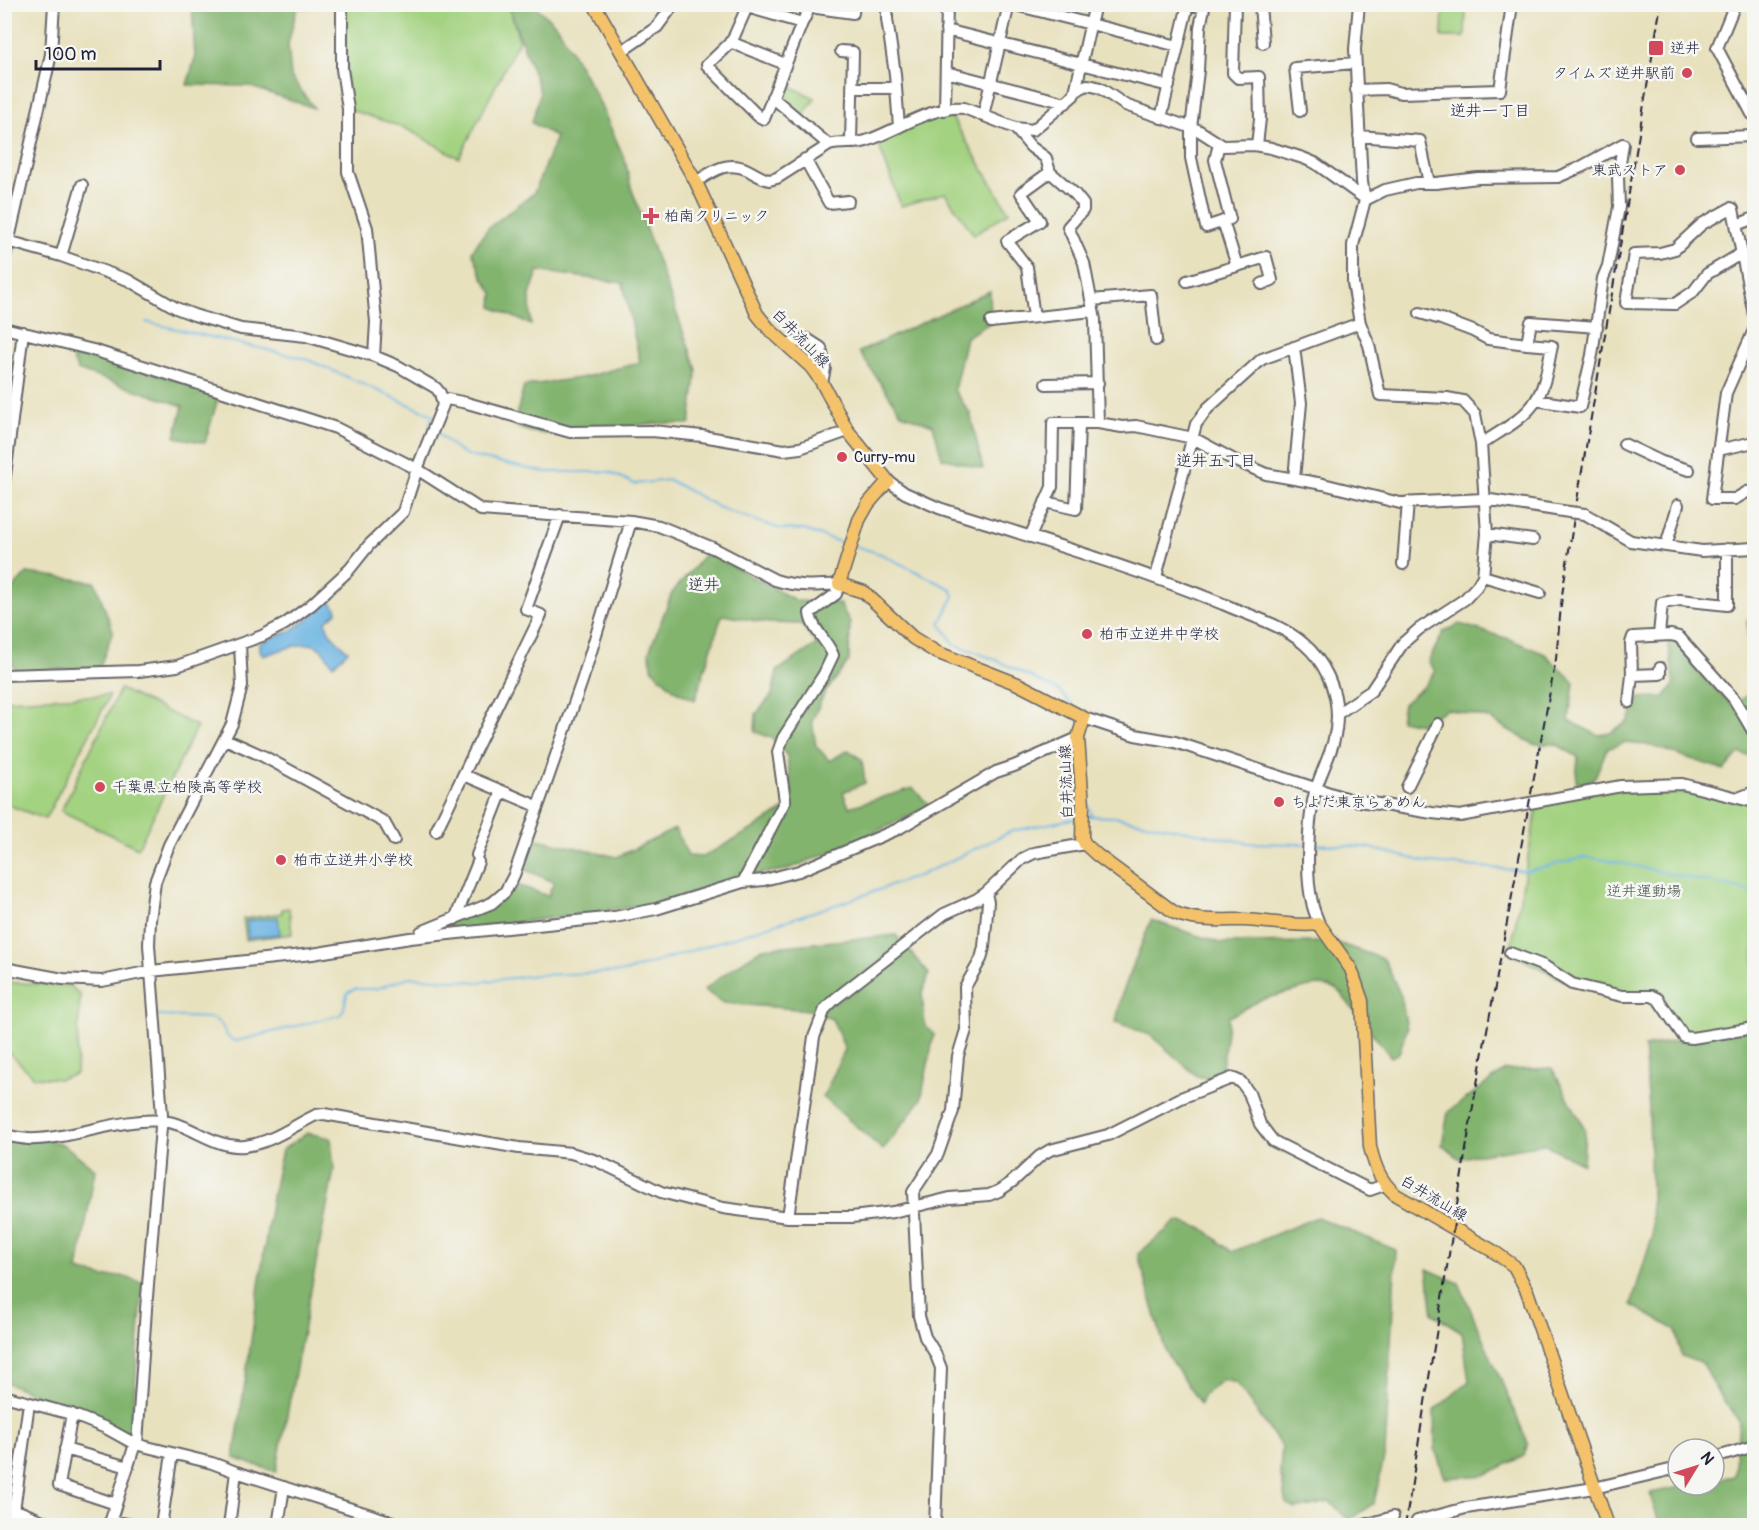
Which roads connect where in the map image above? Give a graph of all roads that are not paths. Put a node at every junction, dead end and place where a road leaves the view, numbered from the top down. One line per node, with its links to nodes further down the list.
1 (54, 4): 62 (street)
2 (342, 4): 83 (street)
3 (594, 4): 23 (main road, 白井流山線)
4 (674, 4): 23 (street)
5 (854, 4): 16 (street)
6 (887, 4): 32 (street)
7 (947, 4): 18 (street)
8 (1010, 4): 17 (street); 21 (street)
9 (1095, 4): 17 (street)
10 (1235, 4): 51 (street)
11 (1260, 4): 20 (street)
12 (1359, 4): 25 (street)
13 (1512, 4): 33 (street)
14 (1735, 4): 39 (street)
15 (1188, 5): 22 (street); 44 (street)
16 (802, 23): 19 (street); 26 (street)
17 (1091, 24): 22 (street); 27 (street)
18 (946, 30): 21 (street); 28 (street)
19 (730, 42): 26 (street); 35 (street)
20 (1263, 43)
21 (1000, 44): 27 (street); 29 (street)
22 (1178, 46): 30 (street)
23 (622, 51): 54 (main road, 白井流山線)
24 (840, 51): 31 (street)
25 (1355, 63): 33 (street); 38 (street)
26 (785, 64): 35 (street)
27 (1081, 64): 30 (street); 34 (street)
28 (946, 72): 29 (street); 37 (street)
29 (991, 83): 36 (street); 40 (street)
30 (1169, 86): 41 (street)
31 (852, 88): 32 (street); 48 (street)
32 (896, 88): 42 (street)
33 (1356, 90): 45 (street)
34 (1075, 92): 36 (street); 41 (street)
35 (772, 97): 50 (street)
36 (1066, 103): 43 (street)
37 (945, 110): 40 (street); 42 (street)
38 (1300, 111)
39 (1755, 115)
40 (983, 116): 43 (street)
41 (1161, 118): 44 (street)
42 (899, 127): 48 (street)
43 (1014, 128): 53 (street)
44 (1191, 128): 49 (street); 60 (street)
45 (1359, 136): 55 (street); 57 (street)
46 (1755, 136): 47 (street)
47 (1697, 138)
48 (851, 142): 50 (street)
49 (1219, 144): 51 (street); 60 (street)
50 (829, 145): 52 (street)
51 (1257, 145): 57 (street)
52 (805, 159): 54 (street); 58 (street)
53 (1050, 172): 69 (street); 72 (street)
54 (696, 182): 80 (main road, 白井流山線)
55 (1429, 183): 57 (street); 75 (street)
56 (82, 185): 64 (street)
57 (1364, 199): 74 (street)
58 (848, 201)
59 (1755, 218): 61 (street)
60 (1223, 221): 66 (street)
61 (1737, 225): 63 (street); 63 (street)
62 (7, 240): 64 (street); 65 (street)
63 (1742, 253): 71 (street)
64 (61, 256): 83 (street)
65 (4, 261)
66 (1237, 266): 67 (street); 68 (street)
67 (1187, 281)
68 (1262, 284)
69 (1092, 306): 72 (street); 79 (street); 85 (street)
70 (1420, 313): 81 (street)
71 (1755, 315)
72 (1034, 317): 73 (street)
73 (991, 322)
74 (1360, 323): 82 (street); 94 (street)
75 (1597, 327): 81 (street); 88 (street)
76 (4, 328): 78 (street)
77 (1755, 330): 96 (street)
78 (23, 332): 97 (street); 101 (street)
79 (1156, 340)
80 (786, 344): 84 (main road, 白井流山線); 84 (street)
81 (1527, 344): 88 (street)
82 (1294, 347): 92 (street); 99 (street)
83 (374, 356): 87 (street)
84 (822, 383): 91 (main road, 白井流山線)
85 (1098, 383): 86 (street); 89 (street)
86 (1046, 384)
87 (442, 398): 91 (street); 97 (street)
88 (1536, 400): 94 (street)
89 (1098, 423): 90 (street); 92 (street)
90 (1079, 424): 104 (street); 104 (street)
91 (848, 431): 100 (main road, 白井流山線)
92 (1193, 438): 99 (street); 117 (street)
93 (1755, 442): 96 (street)
94 (1481, 444): 103 (street)
95 (1624, 444): 98 (street)
96 (1718, 450): 102 (street)
97 (417, 469): 107 (street); 123 (street)
98 (1689, 470)
99 (1294, 478): 105 (street)
100 (888, 481): 110 (street); 118 (main road)
101 (4, 484)
102 (1755, 491)
103 (1484, 499): 105 (street); 109 (street); 112 (street, bridge)
104 (1045, 502): 110 (street)
105 (1408, 502): 115 (street)
106 (1678, 505): 112 (street)
107 (560, 515): 108 (street); 134 (street)
108 (631, 521): 118 (street); 141 (street)
109 (1487, 534): 111 (street); 116 (street)
110 (1030, 537): 117 (street)
111 (1533, 540)
112 (1666, 546): 114 (street)
113 (1755, 548): 114 (street)
114 (1726, 549): 121 (street)
115 (1403, 564)
116 (1483, 576): 119 (street); 128 (street)
117 (1156, 577): 128 (street)
118 (839, 584): 129 (main road); 145 (street)
119 (1540, 593)
120 (1628, 625): 122 (street)
121 (1659, 636): 122 (street); 131 (street)
122 (1634, 637): 126 (street)
123 (240, 644): 125 (street); 133 (street)
124 (1660, 668): 126 (street)
125 (4, 675)
126 (1632, 675): 127 (street)
127 (1629, 702)
128 (1337, 714): 136 (street)
129 (1084, 718): 132 (main road, 白井流山線); 136 (street)
130 (1438, 724): 135 (street)
131 (1755, 733)
132 (1078, 738): 144 (main road, 白井流山線); 145 (street)
133 (225, 739): 143 (street); 152 (street)
134 (464, 775): 137 (street); 142 (street)
135 (1407, 787)
136 (1316, 789): 139 (street); 148 (street)
137 (502, 791): 141 (street); 147 (street)
138 (1755, 792): 139 (street)
139 (1741, 797): 140 (street)
140 (1755, 802)
141 (537, 806): 147 (street)
142 (436, 831)
143 (394, 840)
144 (1085, 844): 146 (street); 148 (main road)
145 (743, 882): 149 (street)
146 (986, 893): 157 (street); 158 (street)
147 (455, 919): 149 (street)
148 (1319, 924): 156 (main road, 白井流山線)
149 (410, 938): 152 (street)
150 (1510, 953): 153 (street)
151 (4, 968): 152 (street)
152 (152, 971): 154 (street)
153 (1755, 1028)
154 (162, 1121): 155 (street); 158 (street); 162 (street)
155 (4, 1135)
156 (1384, 1185): 157 (street); 171 (main road, 白井流山線)
157 (914, 1206): 158 (street); 185 (street)
158 (788, 1217)
159 (4, 1395): 160 (street)
160 (29, 1403): 161 (street); 173 (street)
161 (72, 1414): 162 (street); 164 (street)
162 (136, 1444): 165 (street); 167 (street)
163 (1755, 1446): 166 (street)
164 (65, 1449): 167 (street); 172 (street)
165 (172, 1454): 169 (street); 181 (street)
166 (1726, 1454)
167 (128, 1467): 172 (street)
168 (1666, 1471): 171 (street)
169 (236, 1472): 170 (street); 182 (street)
170 (284, 1487): 175 (street); 183 (street)
171 (1594, 1488): 176 (street); 187 (main road, 白井流山線)
172 (116, 1504): 177 (street)
173 (9, 1508): 178 (street); 179 (street)
174 (1393, 1517): 186 (street)
175 (369, 1520): 184 (street)
176 (1417, 1521)
177 (109, 1523): 180 (street)
178 (7, 1526)
179 (55, 1526)
180 (138, 1526)
181 (161, 1526)
182 (229, 1526)
183 (278, 1526)
184 (405, 1526)
185 (935, 1526)
186 (1361, 1526)
187 (1608, 1526)

